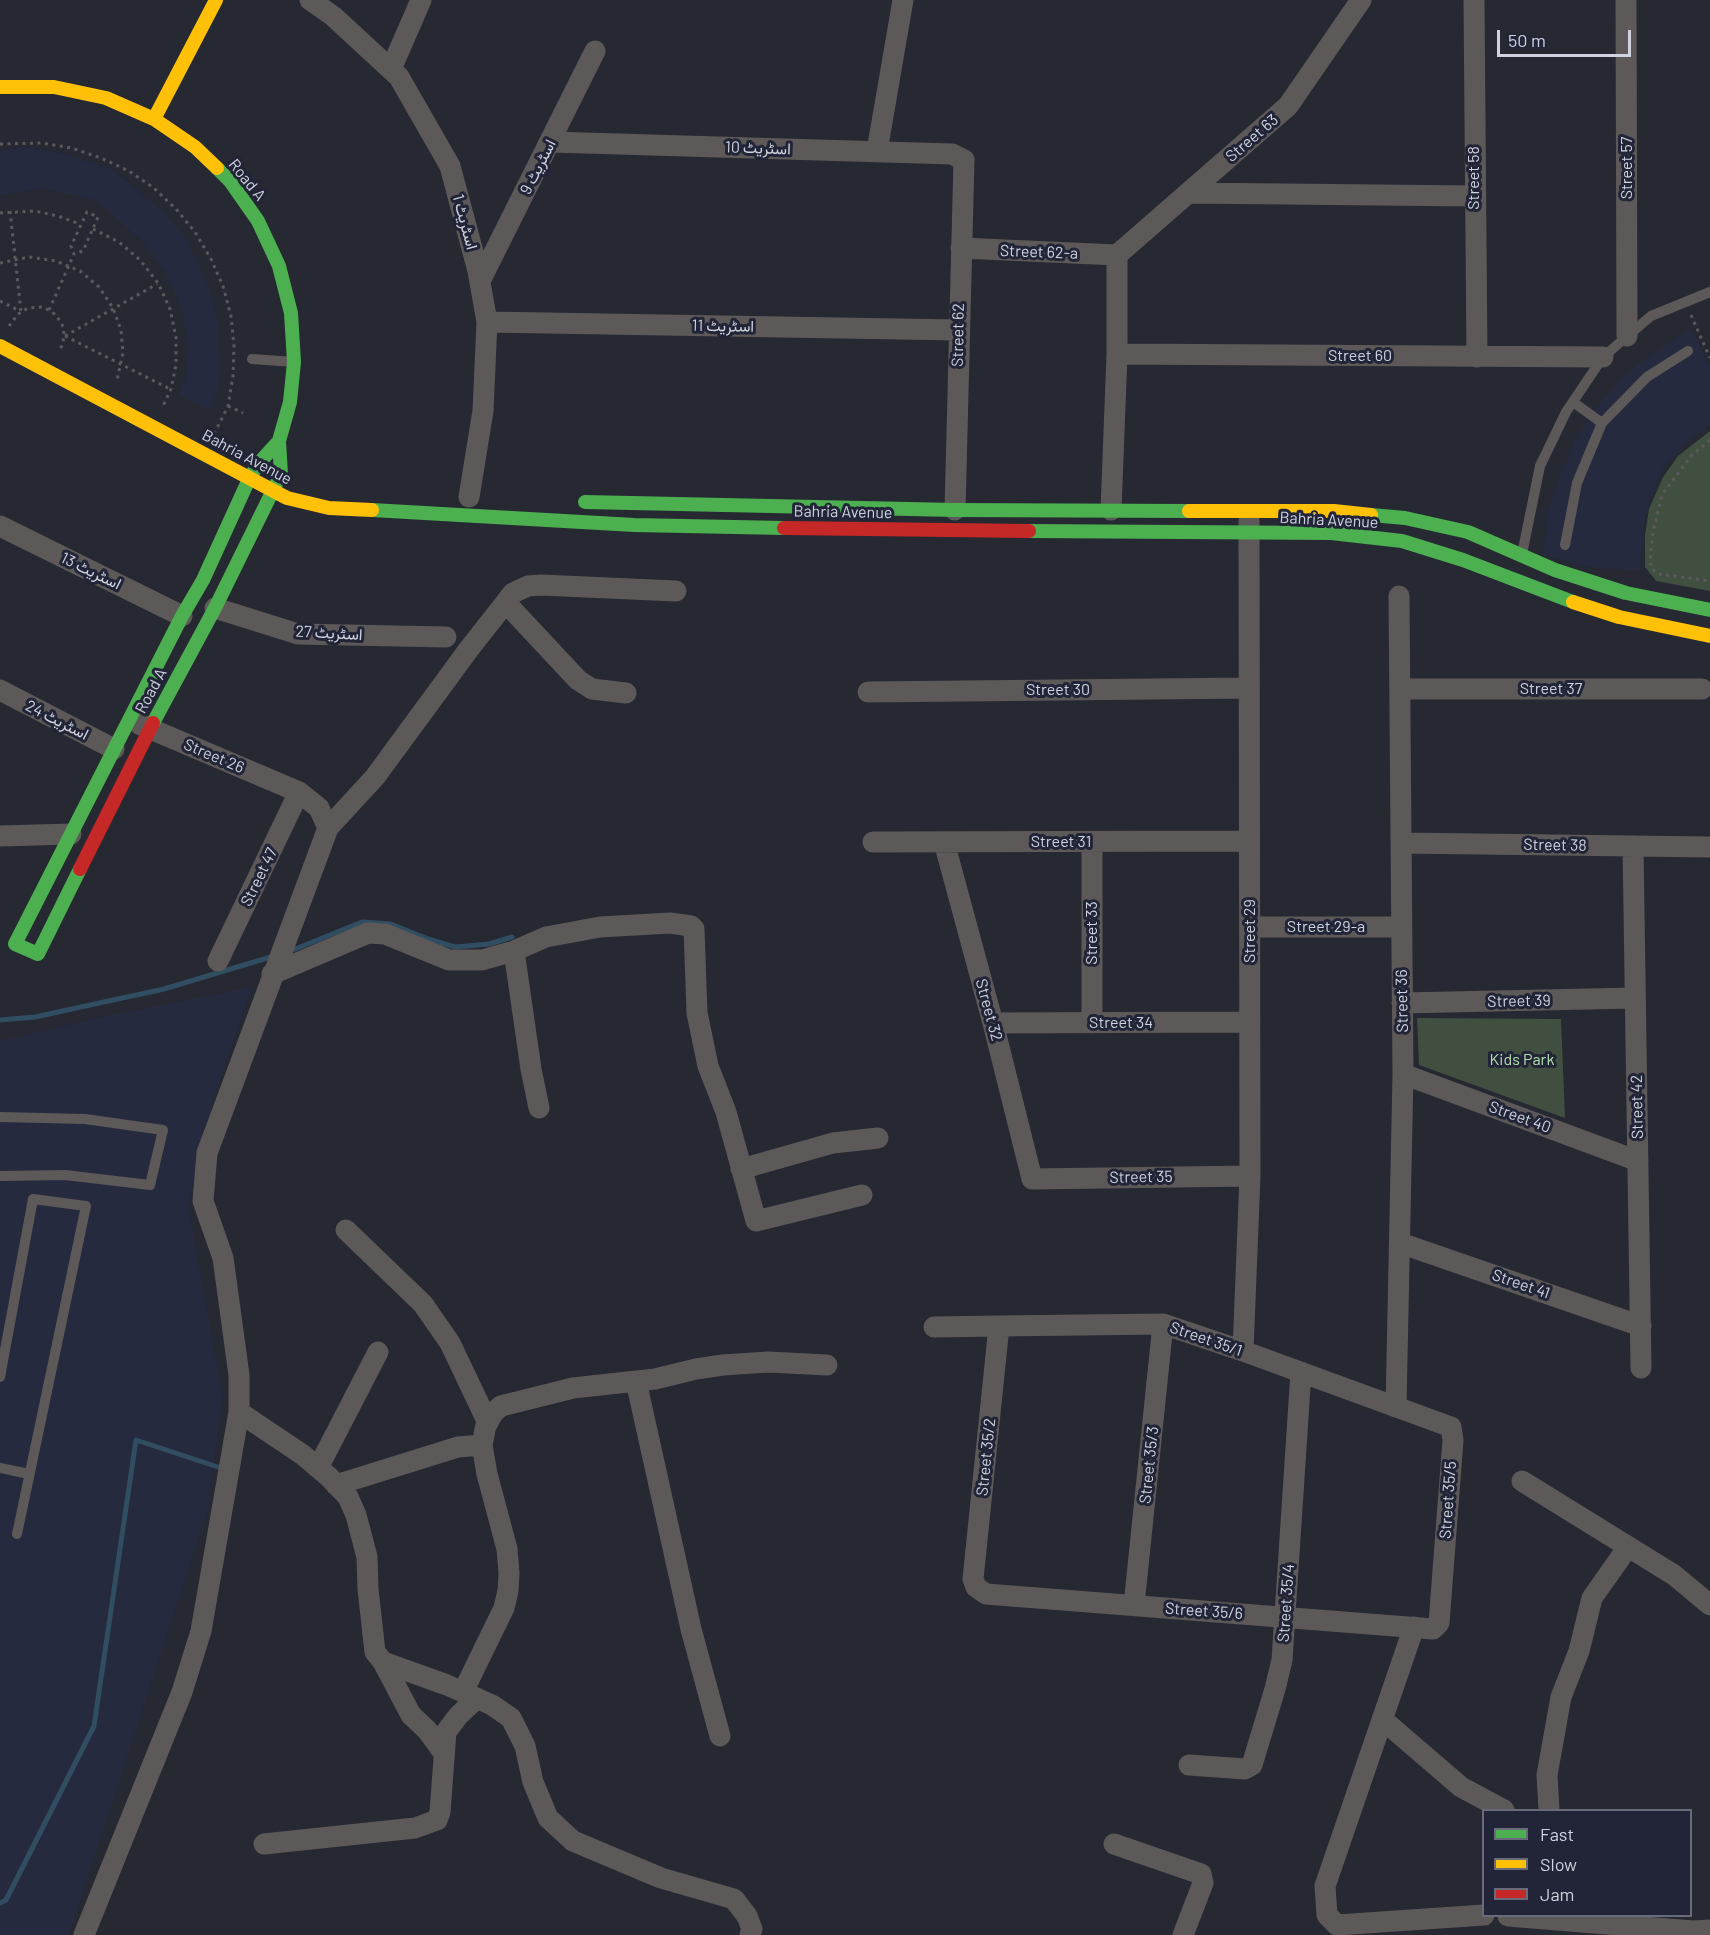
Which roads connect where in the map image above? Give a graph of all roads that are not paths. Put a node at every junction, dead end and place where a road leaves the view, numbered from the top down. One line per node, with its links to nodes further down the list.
1 (216, 0): 11 (street)
2 (310, 0): 9 (street, اسٹریٹ 1)
3 (421, 0): 9 (street)
4 (903, 0): 13 (street)
5 (1361, 0): 15 (street, Street 63)
6 (1474, 0): 16 (street, Street 58)
7 (1626, 0): 23 (street, Street 57)
8 (595, 51): 12 (street, اسٹریٹ 9)
9 (391, 69): 19 (street, اسٹریٹ 1)
10 (0, 87): 11 (street, Road A)
11 (154, 119): 30 (street, Road A)
12 (551, 142): 13 (street, اسٹریٹ 10); 19 (street, اسٹریٹ 9)
13 (877, 151): 14 (street, اسٹریٹ 10)
14 (964, 160): 17 (street, Street 62)
15 (1189, 192): 16 (street); 18 (street, Street 63)
16 (1474, 196): 27 (street, Street 58)
17 (961, 248): 18 (street, Street 62-a); 22 (street, Street 62)
18 (1117, 255): 26 (street)
19 (480, 281): 21 (street, اسٹریٹ 1)
20 (1710, 292): 23 (lane)
21 (487, 322): 22 (street, اسٹریٹ 11); 39 (street, اسٹریٹ 1)
22 (958, 330): 41 (street, Street 62)
23 (1627, 336): 28 (lane)
24 (0, 346): 36 (street, Bahria Avenue)
25 (1688, 351): 32 (lane)
26 (1117, 354): 27 (street, Street 60); 42 (street)
27 (1477, 357): 28 (street, Street 60)
28 (1604, 357): 31 (lane)
29 (252, 360): 30 (lane)
30 (294, 362): 33 (street, Road A)
31 (1573, 402): 32 (lane); 47 (lane)
32 (1602, 423): 46 (lane)
33 (279, 441): 34 (street, Road A); 35 (street, Road A)
34 (254, 460): 35 (street, Bahria Avenue); 36 (street, Road A)
35 (281, 474): 37 (street, Bahria Avenue); 38 (street, Road A)
36 (250, 477): 38 (street, Bahria Avenue); 53 (street, Road A)
37 (295, 481)
38 (272, 491): 45 (street, Bahria Avenue); 51 (street, Road A)
39 (470, 497)
40 (577, 501): 41 (street, Bahria Avenue)
41 (955, 510): 42 (street, Bahria Avenue)
42 (1111, 510): 43 (street, Bahria Avenue)
43 (1249, 511): 45 (street, Street 29); 47 (street, Bahria Avenue)
44 (0, 526): 53 (street, اسٹریٹ 13)
45 (1249, 534): 54 (street, Bahria Avenue); 56 (street, Street 29)
46 (1565, 545)
47 (1522, 554): 52 (street, Bahria Avenue)
48 (676, 591): 50 (street)
49 (1399, 596): 57 (street, Street 36)
50 (506, 603): 61 (street); 66 (street)
51 (215, 608): 55 (street, اسٹریٹ 27); 63 (street, Road A)
52 (1710, 610)
53 (182, 616): 62 (street, Road A)
54 (1710, 636)
55 (446, 637)
56 (1249, 688): 60 (street, Street 30); 72 (street, Street 29)
57 (1400, 689): 58 (street, Street 37); 73 (street, Street 36)
58 (1702, 689)
59 (0, 690): 64 (street, اسٹریٹ 24)
60 (868, 692)
61 (626, 693)
62 (129, 720): 63 (street, Street 26); 64 (street, Road A)
63 (150, 729): 65 (street, Street 26); 67 (street, Road A)
64 (114, 749): 67 (street, Road A)
65 (299, 792): 66 (street, Street 26); 79 (street, Street 47)
66 (328, 828): 80 (street)
67 (70, 834): 68 (street)
68 (0, 836)
69 (873, 842): 70 (street, Street 31)
70 (944, 842): 71 (street, Street 31); 84 (street, Street 32)
71 (1092, 842): 72 (street, Street 31); 85 (street, Street 33)
72 (1250, 842): 76 (street, Street 29)
73 (1401, 843): 74 (street, Street 38); 77 (street, Street 36)
74 (1633, 846): 75 (street, Street 38); 81 (street, Street 42)
75 (1710, 847)
76 (1250, 927): 77 (street, Street 29-a); 83 (street, Street 29)
77 (1401, 927): 82 (street, Street 36)
78 (514, 951): 80 (street); 87 (street); 91 (street)
79 (218, 962)
80 (274, 969): 110 (street)
81 (1635, 998): 82 (street, Street 39); 90 (street, Street 42)
82 (1402, 1003): 86 (street, Street 36)
83 (1250, 1022): 85 (street, Street 34); 93 (street, Street 29)
84 (993, 1023): 85 (street, Street 34); 94 (street, Street 32)
85 (1092, 1023)
86 (1403, 1074): 90 (street, Street 40); 97 (street, Street 36)
87 (539, 1108)
88 (0, 1117): 92 (lane)
89 (878, 1138): 91 (street)
90 (1638, 1161): 100 (street, Street 42)
91 (741, 1169): 95 (street)
92 (0, 1176)
93 (1250, 1176): 94 (street, Street 35); 102 (street, Street 29)
94 (1032, 1179)
95 (862, 1195)
96 (346, 1230): 111 (street)
97 (1400, 1243): 100 (street, Street 41); 109 (street, Street 36)
98 (1163, 1324): 99 (street, Street 35/1); 102 (street, Street 35/1); 121 (street, Street 35/3)
99 (999, 1326): 101 (street, Street 35/1); 120 (street, Street 35/2)
100 (1641, 1326): 105 (street, Street 42)
101 (934, 1327)
102 (1244, 1351): 106 (street, Street 35/1)
103 (378, 1352): 114 (street)
104 (827, 1365): 108 (street)
105 (1641, 1368)
106 (1301, 1372): 109 (street, Street 35/1); 123 (street, Street 35/4)
107 (0, 1377): 115 (lane)
108 (636, 1381): 111 (street); 128 (street)
109 (1396, 1407): 124 (street, Street 35/5)
110 (239, 1412): 114 (street); 138 (street)
111 (488, 1423): 112 (street)
112 (482, 1445): 117 (street); 126 (street)
113 (0, 1468): 115 (lane)
114 (318, 1468): 117 (street)
115 (29, 1474): 118 (lane)
116 (1522, 1481): 119 (street)
117 (336, 1485): 125 (street)
118 (16, 1534)
119 (1628, 1547): 122 (street); 132 (street)
120 (976, 1587): 121 (street, Street 35/6)
121 (1134, 1605): 123 (street, Street 35/6)
122 (1710, 1605)
123 (1284, 1617): 124 (street, Street 35/6); 130 (street, Street 35/4)
124 (1423, 1628): 127 (street)
125 (383, 1662): 126 (street); 129 (street)
126 (470, 1695): 129 (street); 139 (street)
127 (1382, 1719): 131 (street); 135 (street)
128 (720, 1737)
129 (443, 1752): 133 (street)
130 (1189, 1765)
131 (1502, 1809)
132 (1549, 1809)
133 (264, 1844)
134 (1114, 1844): 140 (street)
135 (1482, 1915)
136 (1520, 1917): 137 (street)
137 (1710, 1930)
138 (84, 1935)
139 (750, 1935)
140 (1183, 1935)

